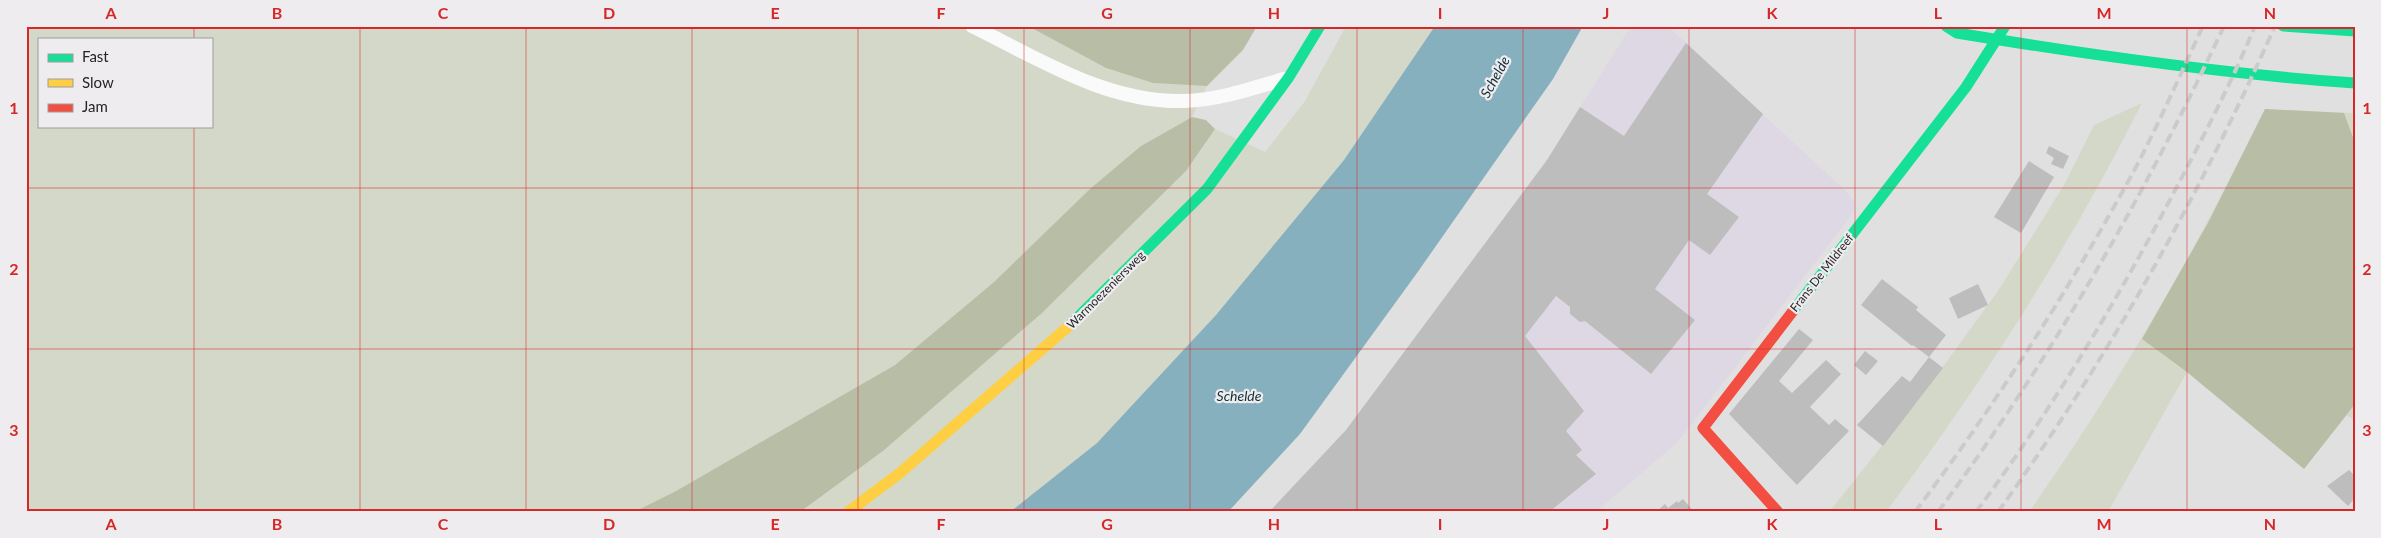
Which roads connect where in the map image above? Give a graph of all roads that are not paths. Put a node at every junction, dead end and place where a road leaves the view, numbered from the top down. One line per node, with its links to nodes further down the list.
1 (972, 26): 7 (lane)
2 (1320, 26): 7 (main road, Warmoezeniersweg)
3 (1946, 26): 8 (main road)
4 (2005, 26): 10 (main road, Frans De Mildreef)
5 (2283, 26): 6 (main road)
6 (2355, 30)
7 (1289, 77): 9 (main road, Warmoezeniersweg)
8 (2355, 83)
9 (848, 512)
10 (1778, 512)

